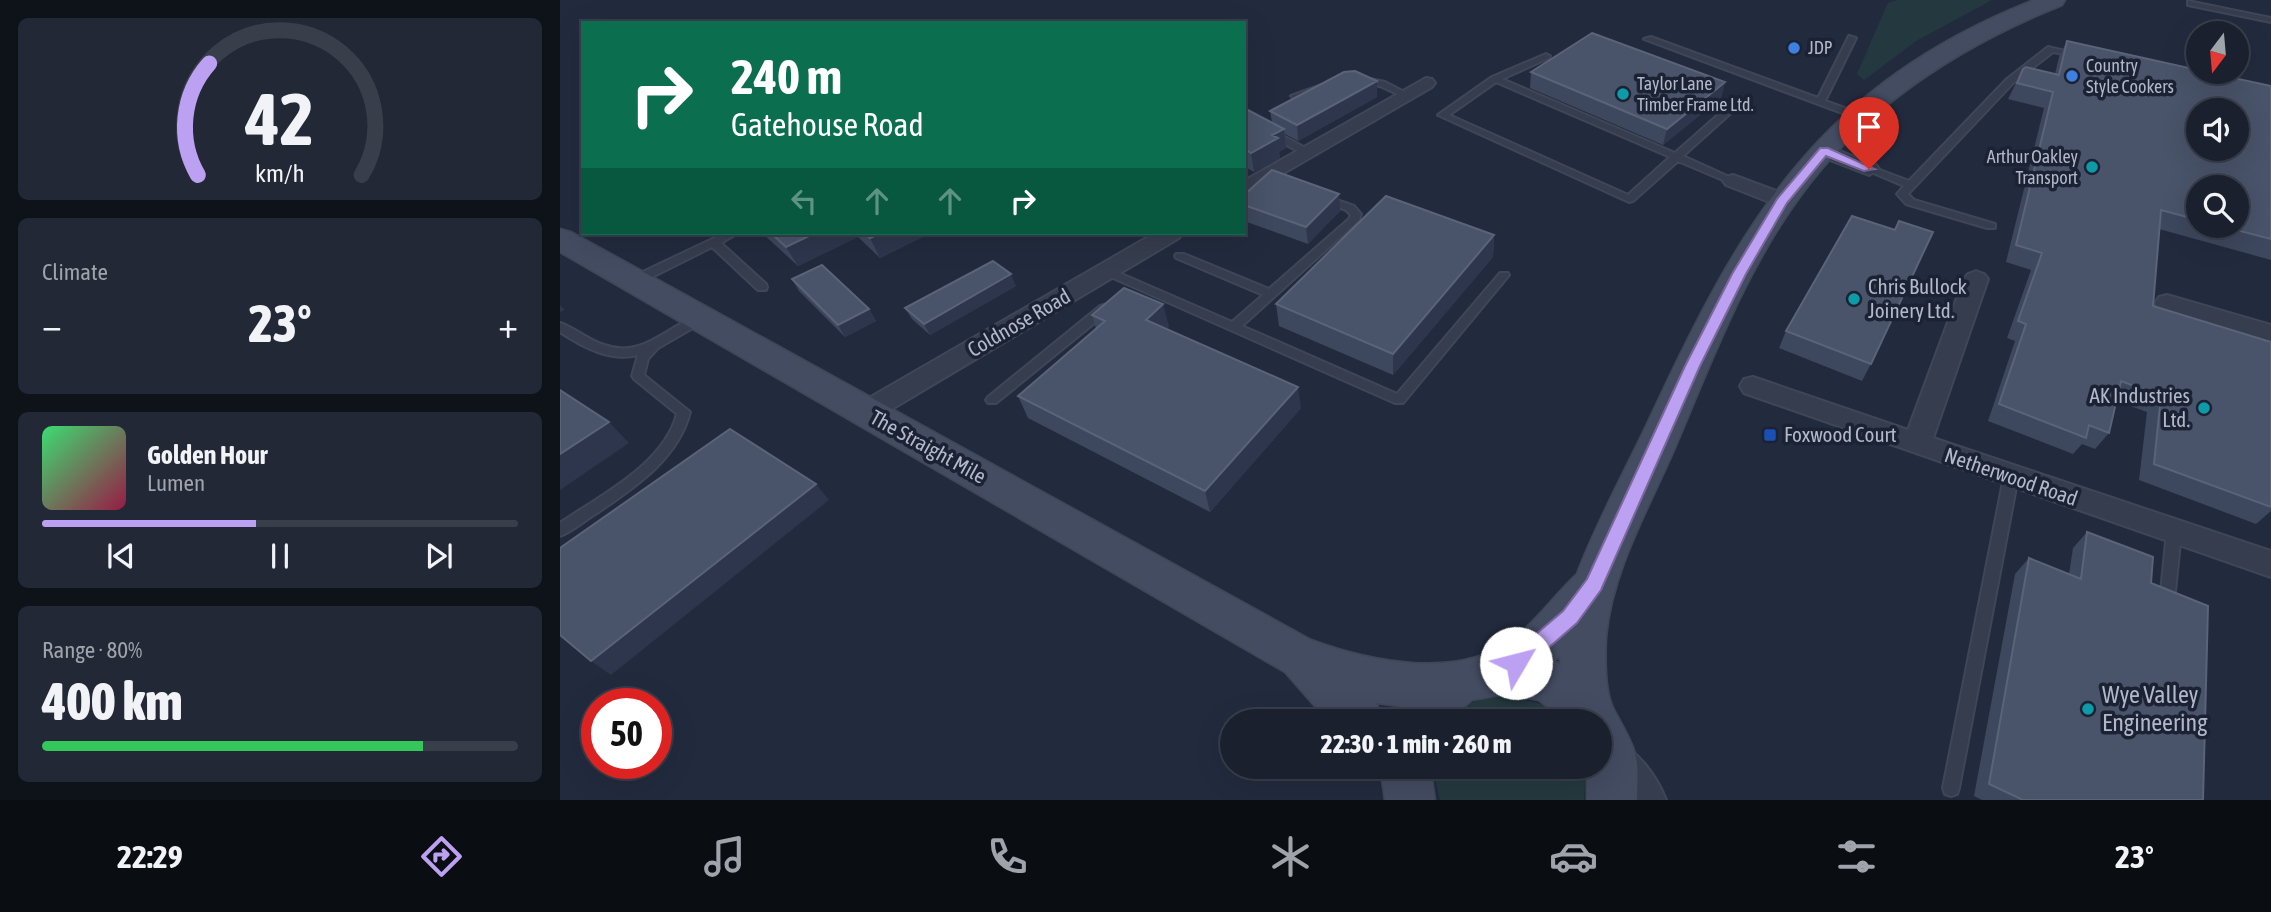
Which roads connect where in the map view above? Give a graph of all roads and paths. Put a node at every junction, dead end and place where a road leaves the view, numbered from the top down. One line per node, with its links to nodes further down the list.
1 (2054, 0): 18 (main road)
2 (2233, 0): 4 (lane)
3 (2191, 3): 4 (lane)
4 (2233, 12): 5 (lane)
5 (2271, 20)
6 (1852, 38): 16 (lane)
7 (1648, 39): 16 (lane)
8 (1546, 56): 10 (lane)
9 (2089, 57): 26 (lane)
10 (1494, 79): 22 (lane); 22 (lane)
11 (1348, 81): 14 (lane)
12 (1426, 83): 14 (street)
13 (1332, 85): 15 (lane)
14 (1406, 95): 21 (street)
15 (1295, 96)
16 (1820, 102): 18 (lane)
17 (1730, 109): 22 (lane)
18 (1858, 116): 20 (main road)
19 (1246, 119): 21 (lane)
20 (1824, 151): 23 (street); 28 (main road)
21 (1308, 153): 25 (street)
22 (1676, 156): 24 (lane)
23 (1869, 169): 26 (lane)
24 (1733, 181): 28 (street)
25 (1258, 182)
26 (1911, 185): 29 (lane)
27 (1311, 194): 42 (lane)
28 (1782, 201): 60 (main road)
29 (1991, 226)
30 (729, 235): 33 (lane)
31 (1168, 235): 35 (street, Coldnose Road)
32 (560, 239): 38 (main road, The Straight Mile)
33 (713, 242): 38 (lane); 40 (lane)
34 (1180, 256): 42 (lane)
35 (1106, 271): 39 (lane); 54 (street, Coldnose Road)
36 (1504, 275): 47 (lane)
37 (1976, 279): 55 (street)
38 (634, 281): 45 (main road, The Straight Mile)
39 (1135, 284): 41 (lane); 47 (lane)
40 (762, 287)
41 (1124, 293)
42 (1270, 294): 47 (lane)
43 (1114, 301): 53 (lane)
44 (2167, 303): 48 (street)
45 (700, 318): 51 (lane); 54 (main road, The Straight Mile)
46 (560, 327): 49 (lane)
47 (1234, 328)
48 (2271, 334)
49 (573, 335): 50 (lane); 51 (lane)
50 (560, 339)
51 (652, 348): 57 (lane)
52 (1753, 386): 55 (street, Netherwood Road)
53 (992, 400)
54 (866, 412): 62 (main road, The Straight Mile)
55 (1917, 444): 56 (street, Netherwood Road)
56 (2011, 477): 58 (street, Netherwood Road); 70 (lane)
57 (560, 530)
58 (2174, 531): 59 (street, Netherwood Road); 61 (lane)
59 (2271, 564)
60 (1594, 584): 63 (main road); 68 (main road)
61 (2168, 592)
62 (1296, 655): 64 (main road, The Straight Mile); 65 (main road, The Straight Mile)
63 (1504, 671): 64 (main road); 67 (main road)
64 (1455, 683): 66 (main road)
65 (1349, 709)
66 (1426, 709)
67 (1581, 709)
68 (1591, 709)
69 (1612, 758): 71 (street)
70 (1951, 788)
71 (1643, 800)

